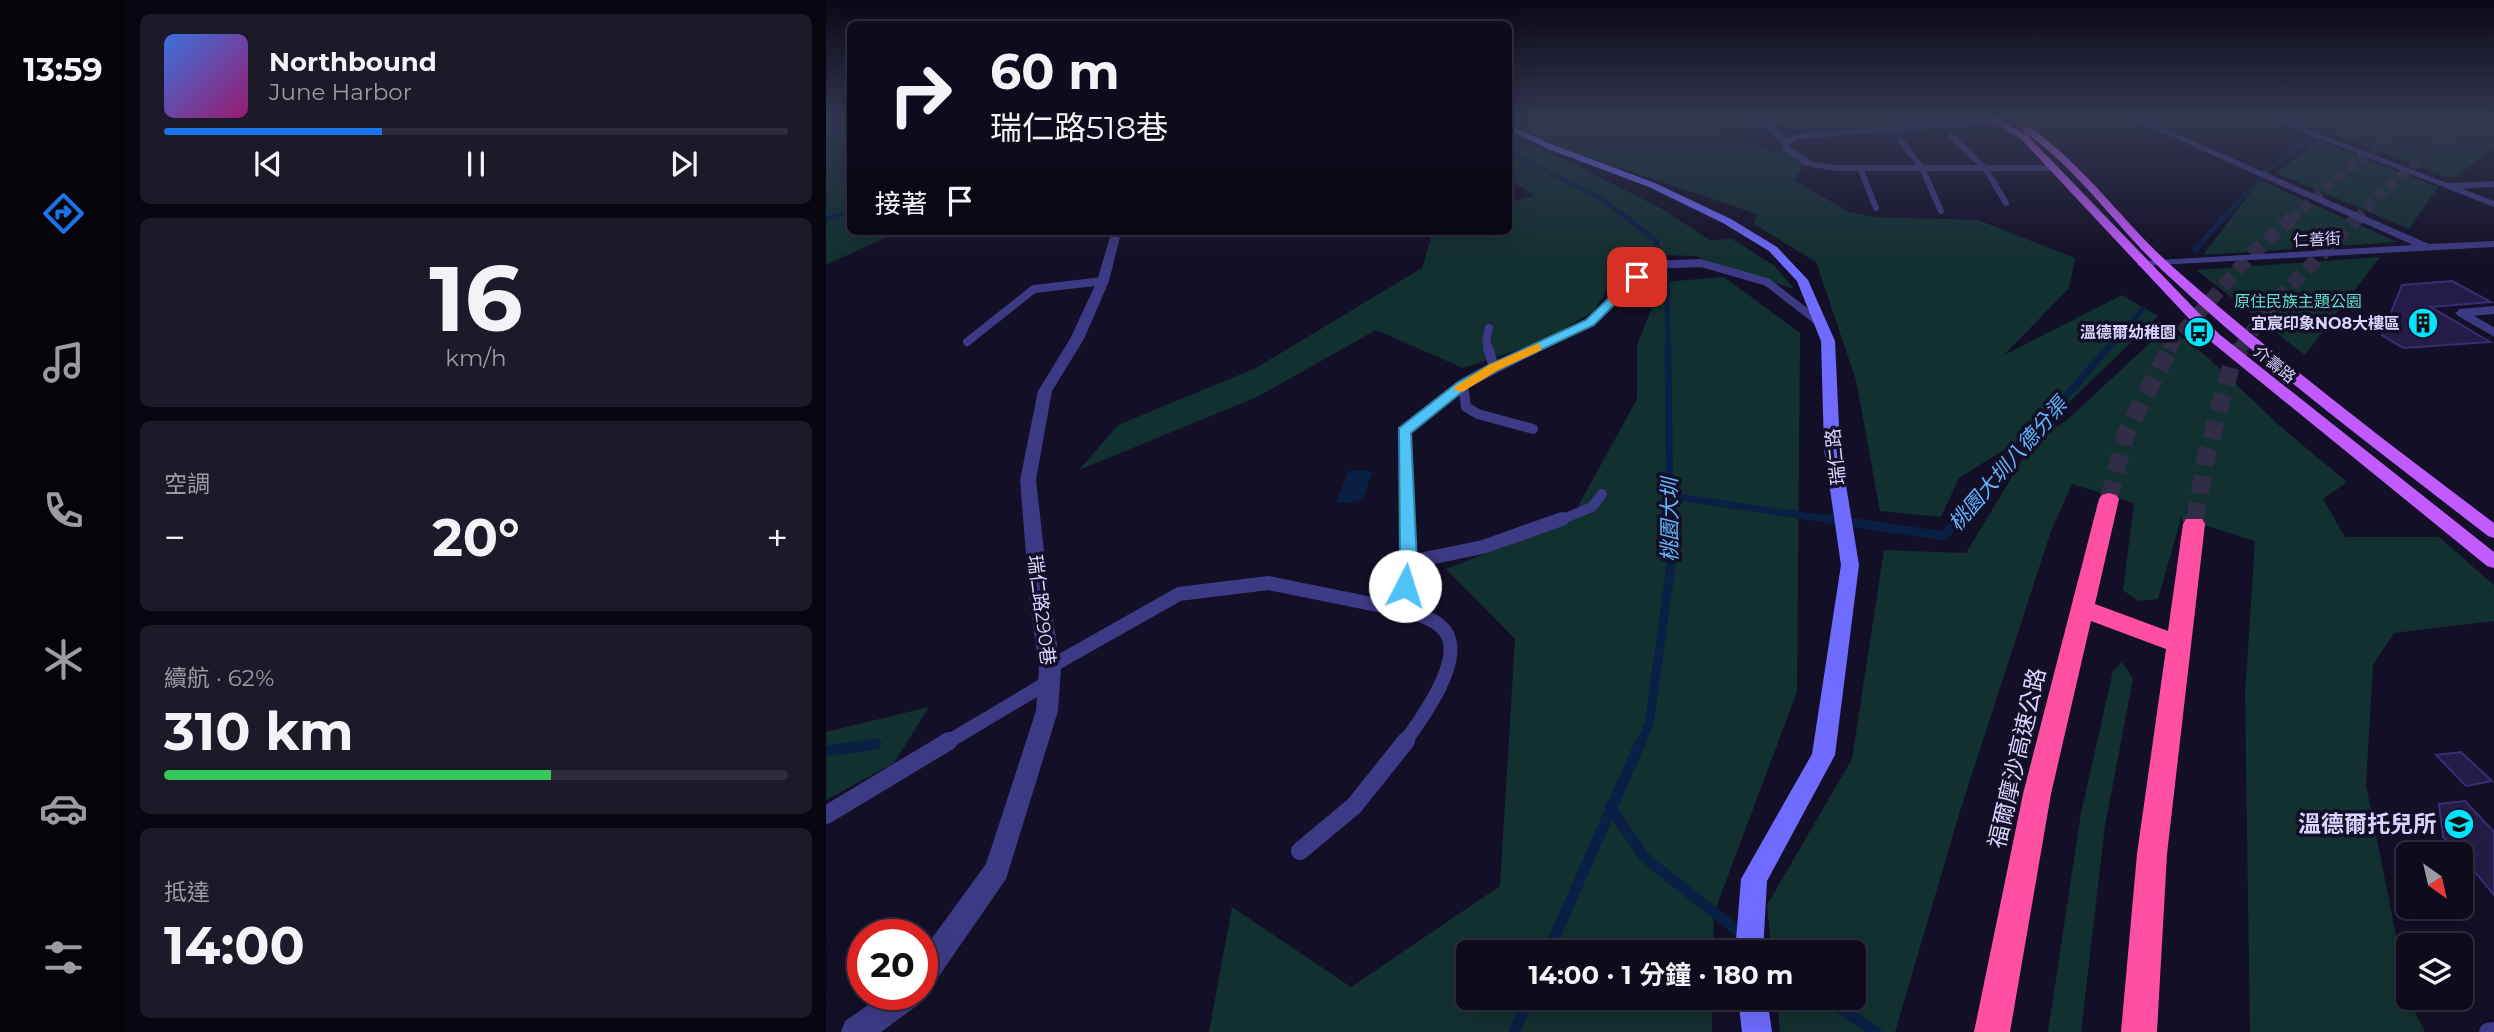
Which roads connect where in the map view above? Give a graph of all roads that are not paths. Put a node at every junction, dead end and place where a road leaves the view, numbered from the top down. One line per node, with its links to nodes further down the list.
1 (1602, 166): 24 (street, 瑞仁路)
2 (1837, 166): 6 (street)
3 (2073, 166): 20 (main road, 介壽路)
4 (2243, 166): 18 (street)
5 (2398, 166): 11 (street)
6 (1860, 168): 7 (street); 14 (lane)
7 (1922, 168): 8 (street); 15 (lane)
8 (1985, 168): 9 (street); 12 (lane)
9 (2055, 168): 19 (main road, 介壽路)
10 (2494, 184): 11 (lane)
11 (2450, 186): 13 (street)
12 (2006, 203)
13 (2494, 204)
14 (1876, 208)
15 (1941, 211)
16 (1115, 235): 21 (street, 瑞仁路290巷)
17 (2494, 244): 18 (street, 仁善街)
18 (2429, 248): 20 (street, 仁善街)
19 (2143, 264): 20 (street, 仁善街); 36 (main road, 介壽路)
20 (2163, 264): 34 (main road, 介壽路)
21 (1103, 281): 27 (lane); 40 (street, 瑞仁路290巷)
22 (2494, 310): 23 (street)
23 (2461, 313): 26 (lane)
24 (1820, 323): 28 (lane); 43 (street, 瑞仁路)
25 (1489, 328): 28 (lane)
26 (2494, 332)
27 (967, 342)
28 (1494, 367): 29 (lane)
29 (1463, 385): 30 (lane); 35 (lane)
30 (1533, 429)
31 (1602, 494): 35 (lane)
32 (2109, 499): 37 (highway, 福爾摩沙高速公路)
33 (2194, 524): 39 (highway)
34 (2494, 532)
35 (1409, 562): 38 (lane)
36 (2494, 562)
37 (2083, 609): 39 (highway); 50 (highway, 福爾摩沙高速公路)
38 (1402, 610): 40 (lane); 42 (lane)
39 (2178, 644): 51 (highway)
40 (1050, 674): 41 (lane); 44 (street, 瑞仁路290巷)
41 (826, 815)
42 (1300, 851)
43 (1750, 940)
44 (938, 953)
45 (887, 1010): 48 (street)
46 (1754, 1010): 49 (street)
47 (2494, 1031): 52 (lane)
48 (856, 1032)
49 (1757, 1032)
50 (1992, 1032)
51 (2139, 1032)
52 (2488, 1032)

